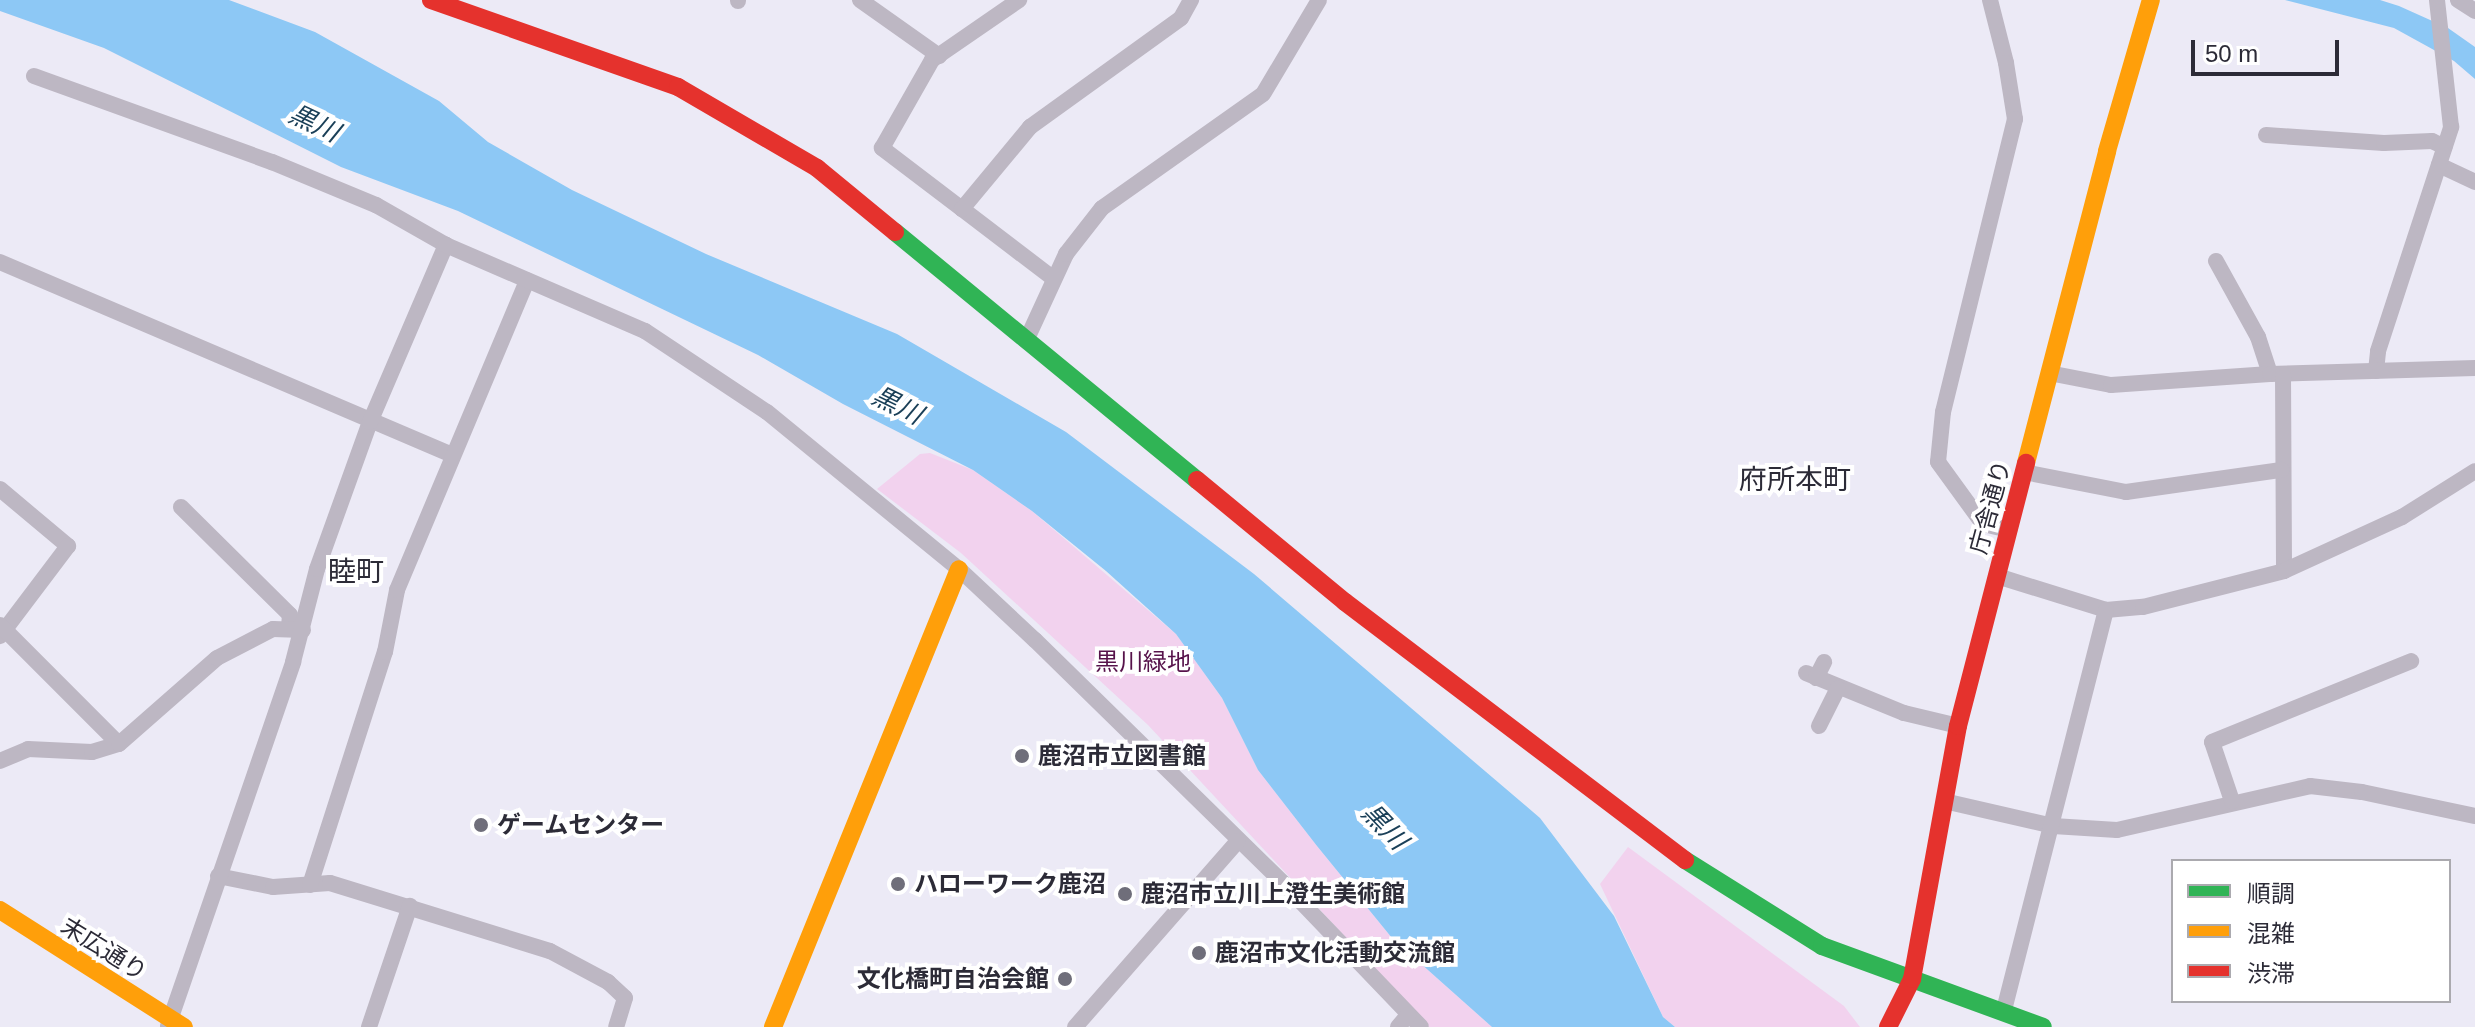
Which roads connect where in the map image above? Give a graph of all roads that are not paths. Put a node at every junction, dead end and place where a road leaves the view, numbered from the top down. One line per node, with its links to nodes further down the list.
1 (431, 0): 23 (main road)
2 (860, 0): 11 (street)
3 (1019, 0): 11 (street)
4 (1191, 0): 17 (street)
5 (1319, 0): 21 (street)
6 (1990, 0): 35 (street)
7 (2151, 0): 26 (main road, 庁舎通り)
8 (2437, 0): 14 (street)
9 (2458, 0): 10 (street)
10 (2475, 11)
11 (939, 56): 17 (street)
12 (34, 76): 18 (street)
13 (2266, 135): 14 (street)
14 (2445, 147): 15 (street)
15 (2439, 165): 16 (street); 25 (street)
16 (2475, 182)
17 (962, 209): 21 (street)
18 (446, 245): 22 (street); 28 (street)
19 (2216, 261): 27 (street)
20 (0, 262): 28 (street)
21 (1054, 279): 23 (street)
22 (527, 280): 29 (street); 36 (street)
23 (1026, 341): 58 (main road)
24 (2475, 368): 25 (street)
25 (2376, 371): 27 (street)
26 (2049, 373): 27 (street); 32 (main road, 庁舎通り)
27 (2276, 374): 30 (street)
28 (370, 422): 29 (street); 40 (street)
29 (453, 455): 55 (street)
30 (2281, 470): 32 (street); 37 (street)
31 (2475, 471): 37 (street)
32 (2024, 472): 35 (main road, 庁舎通り)
33 (0, 489): 41 (street)
34 (181, 507): 40 (street)
35 (2009, 530): 38 (main road, 庁舎通り)
36 (959, 569): 53 (street); 64 (main road)
37 (2284, 571): 39 (street)
38 (1997, 576): 39 (street); 46 (main road, 庁舎通り)
39 (2106, 610): 52 (street)
40 (296, 628): 47 (street); 54 (street)
41 (2, 630): 47 (street)
42 (2411, 661): 50 (street)
43 (1824, 662): 44 (street)
44 (1838, 688): 45 (street); 46 (street)
45 (1819, 726)
46 (1958, 726): 49 (main road, 庁舎通り)
47 (119, 744): 48 (street)
48 (0, 761)
49 (1944, 801): 52 (street); 58 (main road, 庁舎通り)
50 (2232, 801): 51 (street); 52 (street)
51 (2475, 816)
52 (2053, 826): 59 (street)
53 (1238, 841): 60 (street); 65 (street)
54 (218, 876): 55 (street); 61 (street)
55 (310, 885): 56 (street)
56 (410, 906): 62 (street); 63 (street)
57 (0, 910): 61 (main road, 末広通り)
58 (1912, 979): 59 (main road); 67 (main road, 庁舎通り)
59 (2004, 1010): 68 (main road)
60 (1403, 1021): 66 (street)
61 (175, 1025)
62 (369, 1027)
63 (616, 1027)
64 (773, 1027)
65 (1075, 1027)
66 (1421, 1027)
67 (1888, 1027)
68 (2043, 1027)

